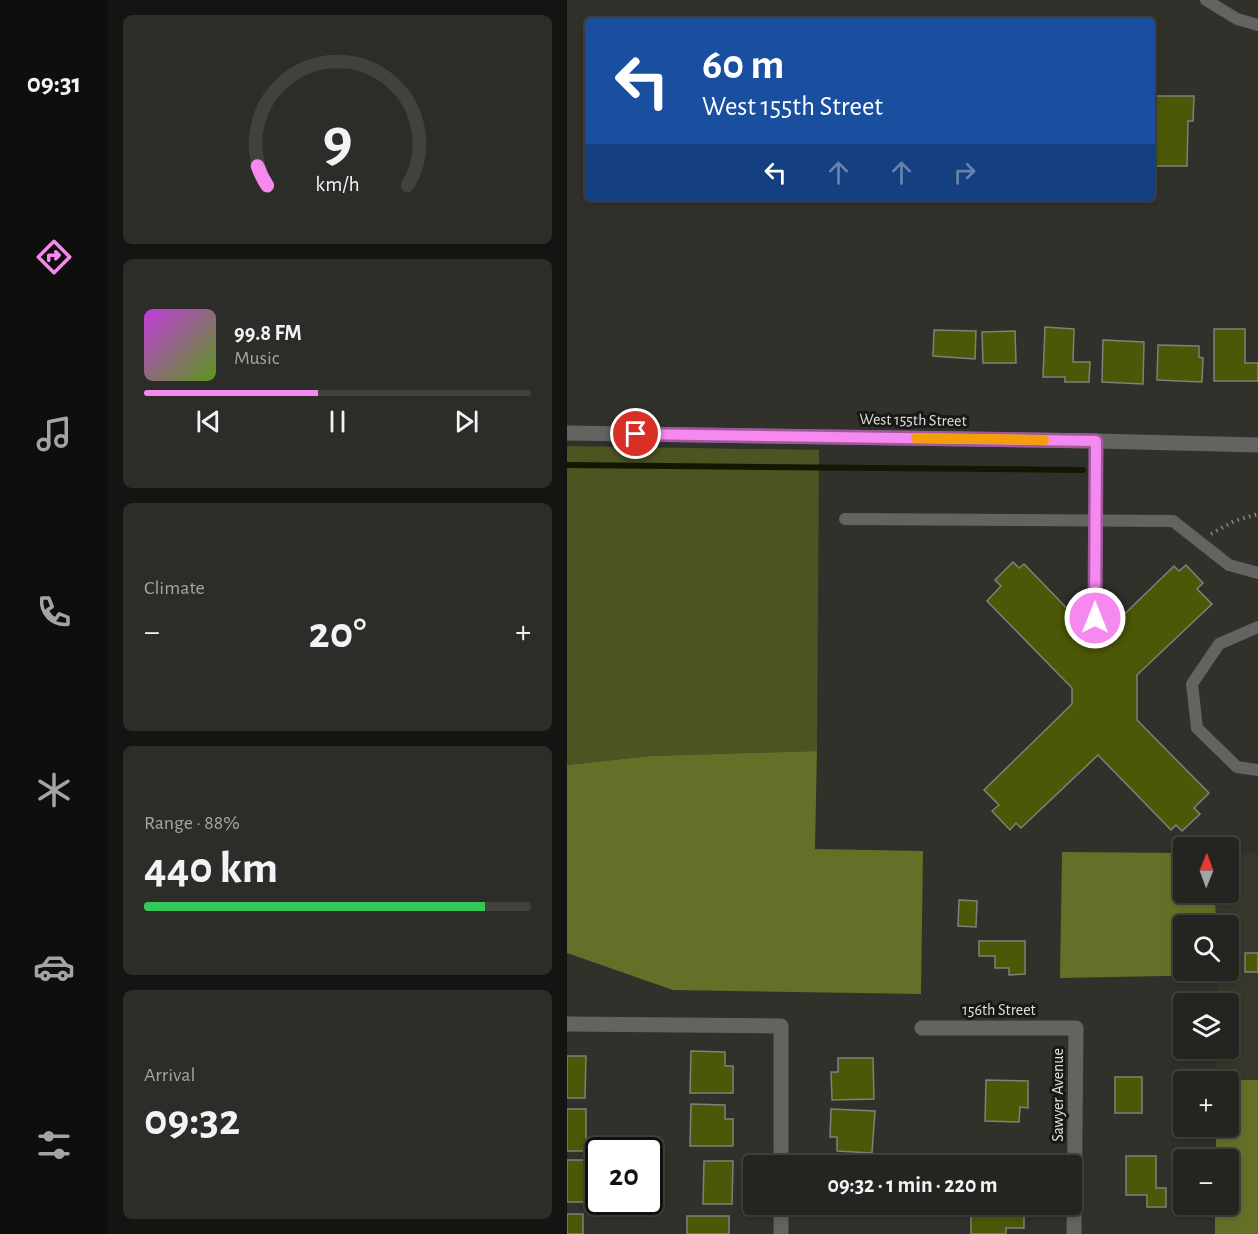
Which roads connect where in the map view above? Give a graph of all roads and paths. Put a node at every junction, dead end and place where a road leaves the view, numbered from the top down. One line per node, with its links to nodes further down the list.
1 (1206, 0): 2 (lane)
2 (1258, 25)
3 (567, 433): 4 (street, West 155th Street)
4 (1096, 441): 5 (street, West 155th Street); 8 (lane)
5 (1258, 445)
6 (1258, 514): 9 (path)
7 (845, 519): 8 (lane)
8 (1095, 520): 10 (lane); 11 (lane)
9 (1210, 535)
10 (1258, 573)
11 (1095, 618)
12 (1258, 627): 13 (lane)
13 (1258, 770)
14 (567, 1024): 17 (street)
15 (922, 1028): 16 (street, 156th Street)
16 (1076, 1028): 20 (street, Sawyer Avenue)
17 (781, 1155)
18 (781, 1215): 19 (street)
19 (781, 1234)
20 (1074, 1234)

